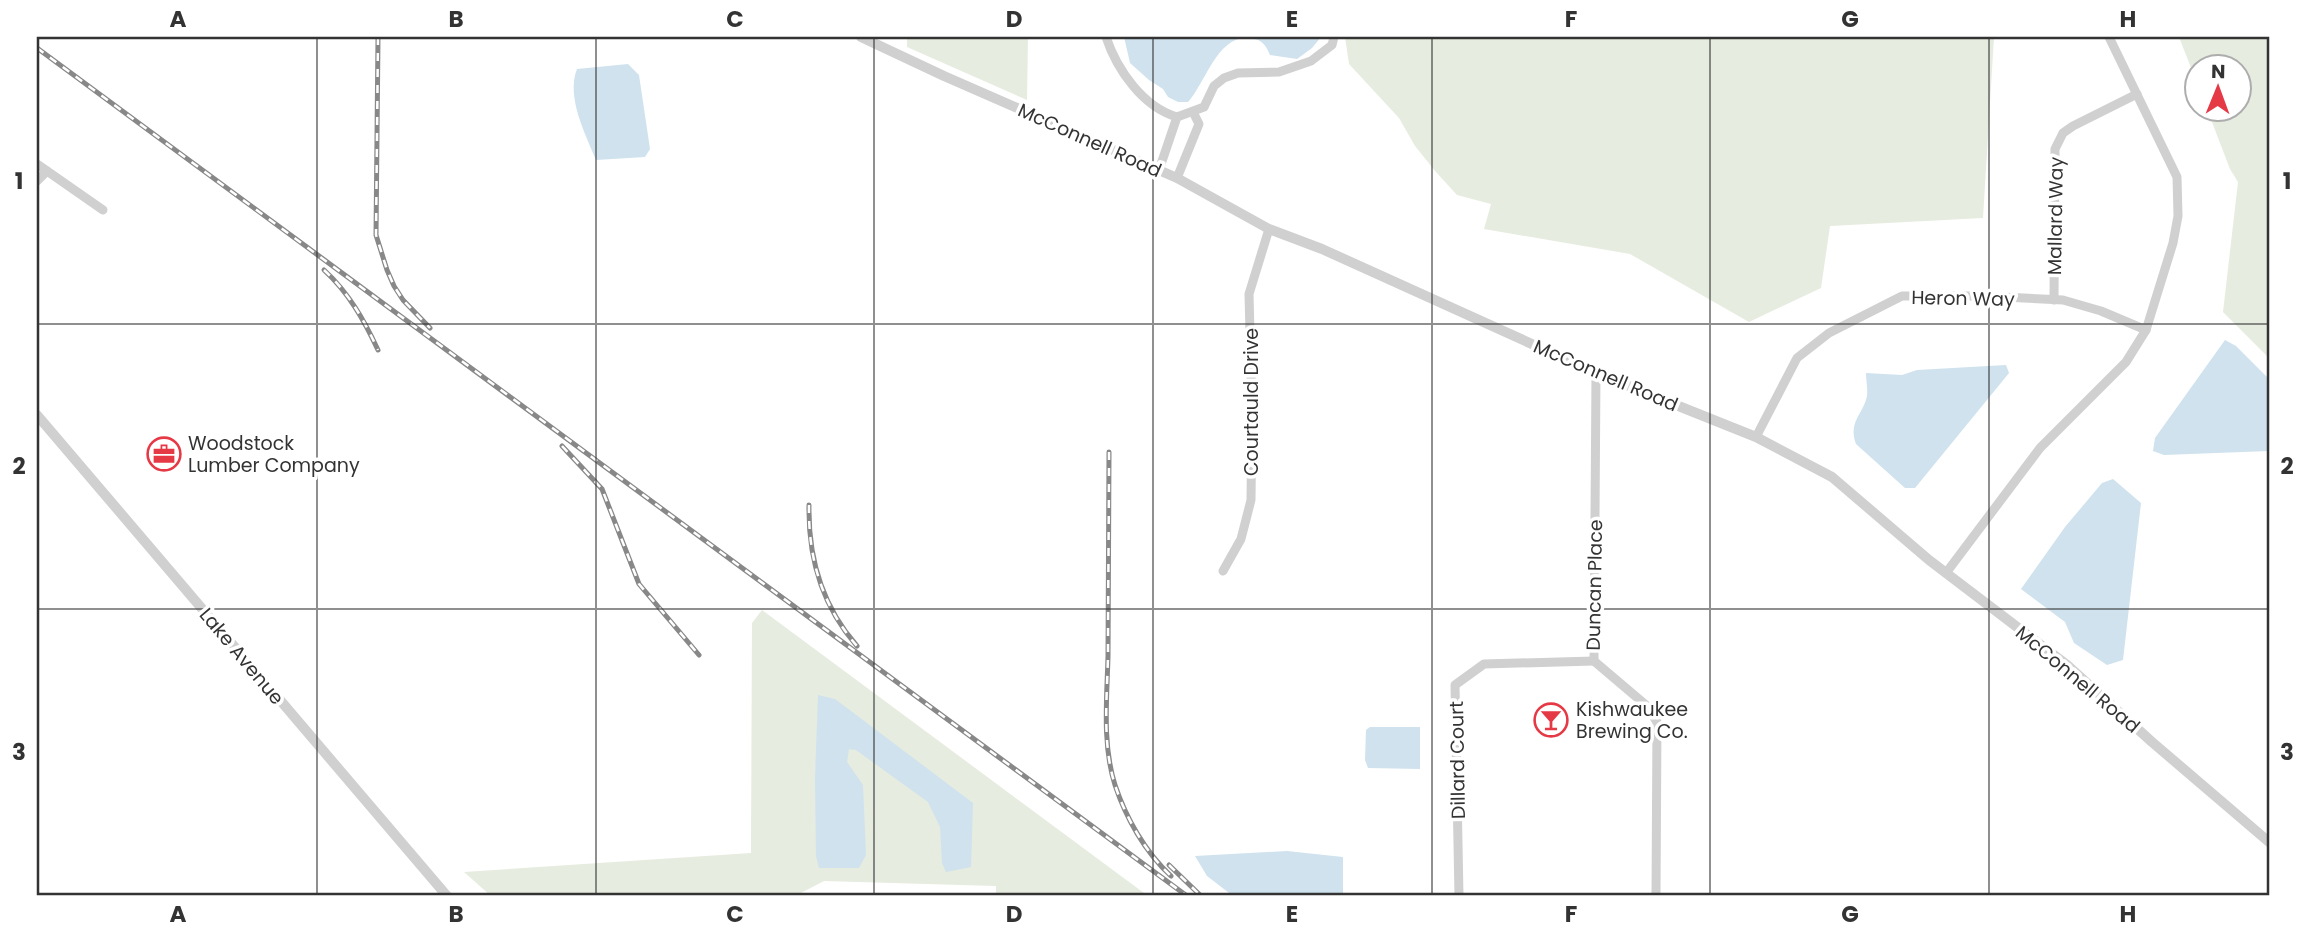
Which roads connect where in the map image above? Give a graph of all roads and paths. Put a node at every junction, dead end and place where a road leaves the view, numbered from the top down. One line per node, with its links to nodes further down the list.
1 (861, 37): 9 (street, McConnell Road)
2 (1105, 37): 7 (street)
3 (1334, 37): 6 (street)
4 (2109, 37): 5 (street)
5 (2137, 94): 15 (street, Mallard Way); 16 (street)
6 (1193, 112): 7 (street); 11 (street)
7 (1177, 117): 9 (street)
8 (37, 164): 10 (street)
9 (1159, 170): 11 (street, McConnell Road)
10 (47, 172): 12 (street); 13 (street)
11 (1177, 178): 14 (street, McConnell Road)
12 (37, 181)
13 (103, 210)
14 (1269, 229): 17 (street, McConnell Road); 20 (street, Courtauld Drive)
15 (2054, 300): 16 (street, Heron Way); 19 (street, Heron Way)
16 (2146, 330): 21 (street)
17 (1596, 373): 19 (street, McConnell Road); 22 (street, Duncan Place)
18 (37, 415): 24 (street, Lake Avenue)
19 (1756, 437): 21 (street, McConnell Road)
20 (1223, 571)
21 (1946, 573): 23 (street, McConnell Road)
22 (1594, 661): 25 (street, Dillard Court); 26 (street, Duncan Place)
23 (2269, 842)
24 (447, 896)
25 (1459, 896)
26 (1656, 896)

